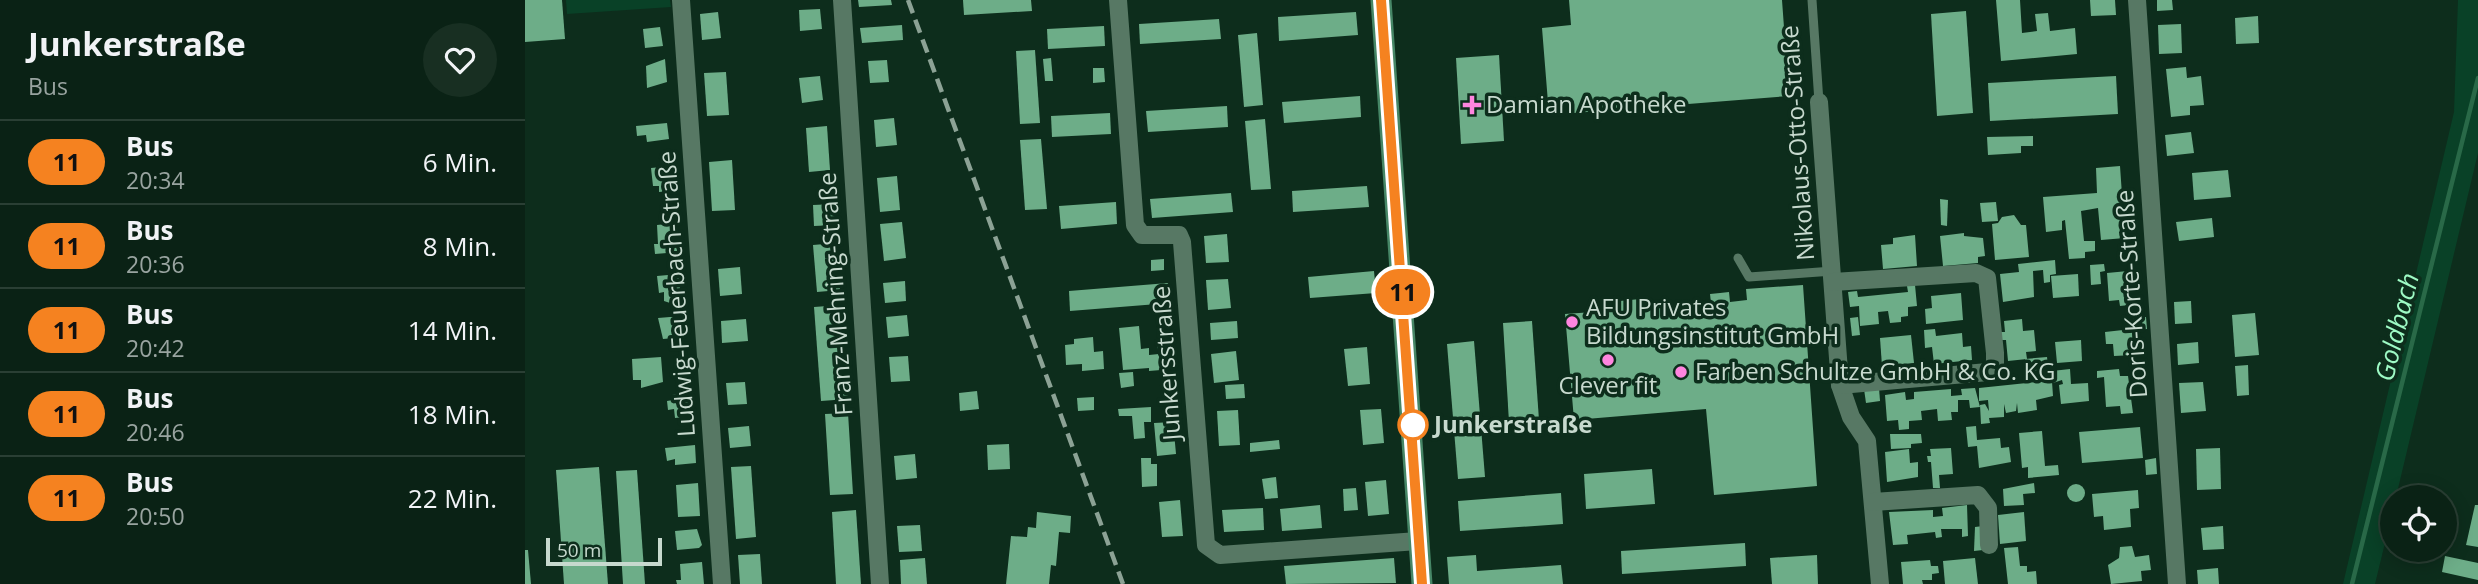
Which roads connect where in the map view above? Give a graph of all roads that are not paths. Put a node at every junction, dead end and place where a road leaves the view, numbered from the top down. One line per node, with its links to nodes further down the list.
1 (681, 0): 14 (street, Ludwig-Feuerbach-Straße)
2 (842, 0): 15 (street, Franz-Mehring-Straße)
3 (1118, 0): 12 (street, Junkersstraße)
4 (1381, 0): 12 (street)
5 (1812, 0): 7 (lane, Nikolaus-Otto-Straße)
6 (2137, 0): 18 (street, Doris-Korte-Straße)
7 (1819, 102): 9 (street, Nikolaus-Otto-Straße)
8 (1738, 258): 9 (lane)
9 (1833, 276): 10 (street, Nikolaus-Otto-Straße); 10 (street, Nikolaus-Otto-Straße)
10 (1840, 385): 11 (street, Nikolaus-Otto-Straße)
11 (1873, 502): 13 (street); 17 (street, Nikolaus-Otto-Straße)
12 (1418, 541): 16 (street)
13 (1989, 545)
14 (722, 584)
15 (880, 584)
16 (1422, 584)
17 (1879, 584)
18 (2177, 584)

